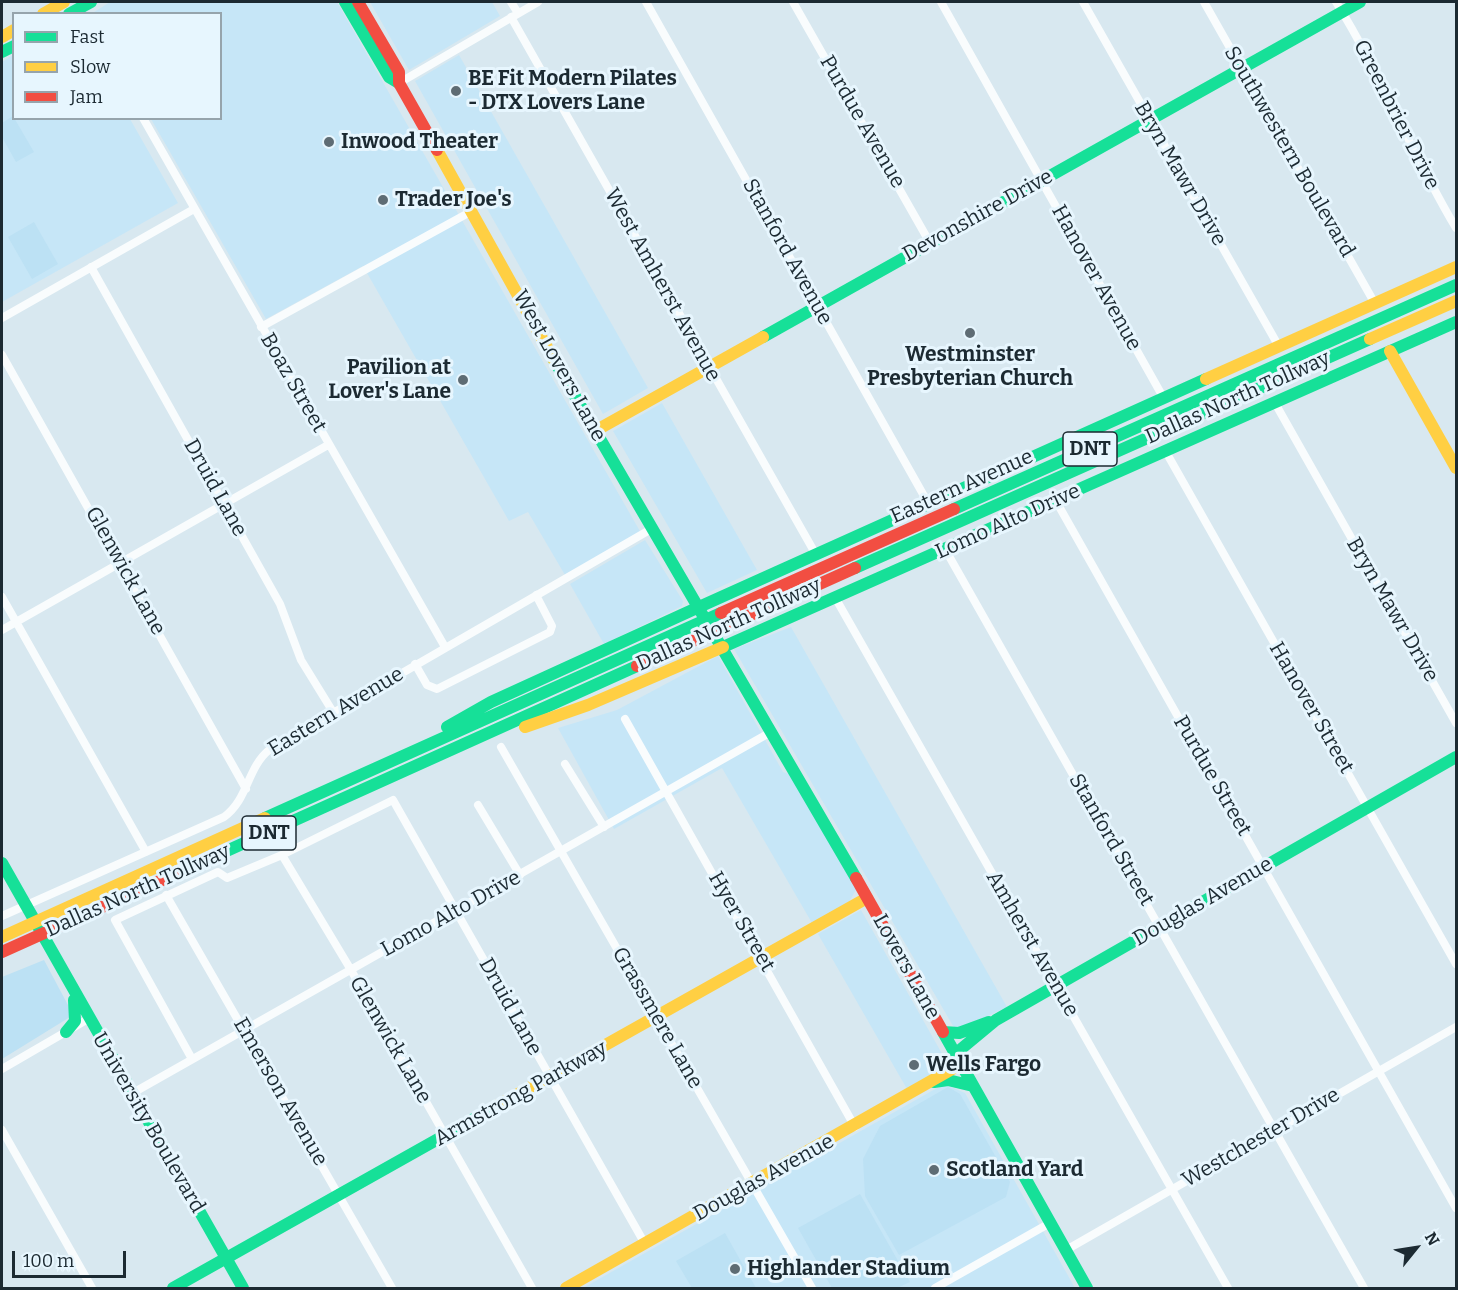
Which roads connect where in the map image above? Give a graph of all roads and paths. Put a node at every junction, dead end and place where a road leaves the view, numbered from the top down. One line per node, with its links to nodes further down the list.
1 (64, 2): 13 (main road)
2 (345, 2): 16 (main road, West Lovers Lane)
3 (358, 2): 16 (main road, West Lovers Lane)
4 (511, 2): 14 (street, West Amherst Avenue)
5 (538, 2): 14 (street)
6 (646, 2): 29 (street, Stanford Avenue)
7 (794, 2): 23 (street, Purdue Avenue)
8 (941, 2): 19 (street, Hanover Avenue)
9 (1083, 2): 17 (street, Bryn Mawr Drive)
10 (1204, 2): 15 (street, Southwestern Boulevard)
11 (1360, 2): 12 (main road, Devonshire Drive)
12 (1339, 7): 15 (main road, Devonshire Drive); 22 (street, Greenbrier Drive)
13 (46, 12)
14 (514, 15): 16 (street); 36 (street, West Amherst Avenue)
15 (1241, 68): 17 (main road, Devonshire Drive); 28 (street, Southwestern Boulevard)
16 (399, 82): 21 (main road, West Lovers Lane)
17 (1149, 119): 19 (main road, Devonshire Drive); 33 (street, Bryn Mawr Drive)
18 (144, 120): 20 (street, Boaz Street)
19 (1042, 180): 23 (main road, Devonshire Drive); 37 (street, Hanover Avenue)
20 (194, 209): 24 (street); 32 (street, Boaz Street)
21 (472, 211): 32 (street); 39 (main road, West Lovers Lane)
22 (1456, 228)
23 (930, 243): 29 (main road, Devonshire Drive)
24 (92, 267): 30 (street); 44 (street, Druid Lane)
25 (1456, 267): 28 (main road, Eastern Avenue)
26 (1456, 285): 65 (main road, Dallas North Tollway / DNT)
27 (1456, 301): 63 (main road, Dallas North Tollway / DNT)
28 (1374, 302): 33 (main road, Eastern Avenue)
29 (817, 305): 36 (main road, Devonshire Drive); 45 (street, Stanford Avenue)
30 (2, 318)
31 (1456, 322): 34 (main road, Lomo Alto Drive)
32 (261, 327): 40 (street, Boaz Street)
33 (1278, 345): 37 (main road, Eastern Avenue)
34 (1390, 351): 38 (main road, Lomo Alto Drive); 42 (main road)
35 (2, 355): 49 (street, Glenwick Lane)
36 (708, 367): 39 (main road, Devonshire Drive); 48 (street, West Amherst Avenue)
37 (1163, 398): 45 (main road, Eastern Avenue)
38 (1275, 403): 41 (main road, Lomo Alto Drive); 61 (street, Bryn Mawr Drive)
39 (595, 431): 46 (main road, West Lovers Lane)
40 (328, 445): 44 (street); 56 (street, Boaz Street)
41 (1166, 452): 43 (main road, Lomo Alto Drive); 71 (street, Hanover Street)
42 (1456, 468)
43 (1056, 501): 47 (main road, Lomo Alto Drive); 77 (street, Purdue Street)
44 (224, 503): 49 (street); 59 (street, Druid Lane)
45 (928, 503): 48 (main road, Eastern Avenue)
46 (653, 528): 50 (street, Eastern Avenue); 53 (main road, West Lovers Lane)
47 (945, 549): 52 (main road, Lomo Alto Drive); 84 (street, Stanford Street)
48 (815, 553): 53 (main road, Eastern Avenue)
49 (120, 562): 54 (street); 68 (street, Glenwick Lane)
50 (536, 595): 56 (street, Eastern Avenue); 58 (street)
51 (2, 597): 54 (street)
52 (836, 598): 57 (main road, Lomo Alto Drive); 90 (street, Amherst Avenue)
53 (699, 607): 57 (main road, West Lovers Lane); 65 (main road, Eastern Avenue)
54 (16, 622): 55 (street); 74 (street)
55 (2, 630)
56 (445, 647): 58 (street, Eastern Avenue)
57 (723, 647): 62 (main road, Lovers Lane); 63 (main road, Lomo Alto Drive)
58 (416, 664): 59 (street, Eastern Avenue)
59 (333, 712): 68 (street, Eastern Avenue)
60 (625, 719): 69 (street, Hyer Street)
61 (1456, 723)
62 (771, 732): 69 (street, Lomo Alto Drive); 80 (main road, Lovers Lane)
63 (487, 734): 86 (main road, Dallas North Tollway / DNT)
64 (501, 747): 73 (street, Grassmere Lane)
65 (419, 749): 85 (main road, Dallas North Tollway / DNT)
66 (1456, 757): 71 (main road, Douglas Avenue)
67 (565, 764): 72 (street)
68 (246, 789): 74 (street, Eastern Avenue)
69 (666, 791): 72 (street, Lomo Alto Drive); 87 (street, Hyer Street)
70 (478, 805): 78 (street)
71 (1368, 808): 77 (main road, Douglas Avenue); 88 (street, Hanover Street)
72 (604, 827): 73 (street, Lomo Alto Drive)
73 (561, 851): 78 (street, Lomo Alto Drive); 92 (street, Grassmere Lane)
74 (146, 852): 81 (street, Eastern Avenue)
75 (282, 855): 79 (street); 82 (street, Druid Lane); 89 (street, Glenwick Lane)
76 (2, 864): 81 (main road, University Boulevard)
77 (1264, 868): 84 (main road, Douglas Avenue); 102 (street, Purdue Street)
78 (520, 875): 82 (street, Lomo Alto Drive)
79 (166, 895): 96 (street, Emerson Avenue); 99 (street)
80 (867, 898): 87 (main road, Armstrong Parkway); 98 (main road, Lovers Lane)
81 (27, 909): 83 (street, Eastern Avenue); 91 (main road, University Boulevard)
82 (456, 912): 89 (street, Lomo Alto Drive); 103 (street, Druid Lane)
83 (2, 916)
84 (1161, 926): 90 (main road, Douglas Avenue); 109 (street, Stanford Street)
85 (2, 937)
86 (2, 952)
87 (761, 957): 92 (main road, Armstrong Parkway); 107 (street, Hyer Street)
88 (1456, 964)
89 (351, 970): 96 (street, Lomo Alto Drive); 110 (street, Glenwick Lane)
90 (1055, 986): 94 (main road, Douglas Avenue); 112 (street, Amherst Avenue)
91 (72, 990): 93 (main road, University Boulevard); 97 (main road)
92 (657, 1017): 103 (main road, Armstrong Parkway); 111 (street, Grassmere Lane)
93 (88, 1019): 97 (street); 106 (main road, University Boulevard)
94 (996, 1020): 98 (main road); 100 (main road, Douglas Avenue)
95 (1456, 1027): 102 (street, Westchester Drive)
96 (244, 1031): 99 (street, Lomo Alto Drive); 113 (street, Emerson Avenue)
97 (66, 1032): 101 (street)
98 (943, 1032): 100 (main road, Lovers Lane)
99 (192, 1059): 106 (street, Lomo Alto Drive)
100 (958, 1059): 104 (main road, Douglas Avenue); 105 (main road, Lovers Lane)
101 (2, 1069)
102 (1379, 1071): 109 (street, Westchester Drive); 114 (street, Purdue Street)
103 (549, 1078): 110 (main road, Armstrong Parkway); 116 (street, Druid Lane)
104 (930, 1082): 105 (main road); 107 (main road, Douglas Avenue)
105 (973, 1086): 115 (main road, Lovers Lane)
106 (131, 1094): 118 (main road, University Boulevard)
107 (855, 1127): 111 (main road, Douglas Avenue)
108 (2, 1130): 120 (street)
109 (1275, 1130): 112 (street, Westchester Drive); 130 (street, Stanford Street)
110 (445, 1137): 113 (main road, Armstrong Parkway); 124 (street, Glenwick Lane)
111 (752, 1185): 116 (main road, Douglas Avenue); 126 (street, Grassmere Lane)
112 (1171, 1189): 117 (street, Westchester Drive); 129 (street, Amherst Avenue)
113 (340, 1196): 118 (main road, Armstrong Parkway); 123 (street, Emerson Avenue)
114 (1456, 1208)
115 (1050, 1223): 117 (main road, Lovers Lane); 119 (street)
116 (645, 1244): 125 (main road, Douglas Avenue)
117 (1065, 1250): 128 (main road, Lovers Lane)
118 (226, 1259): 121 (main road, Armstrong Parkway); 122 (main road, University Boulevard)
119 (951, 1285): 127 (street)
120 (93, 1288)
121 (173, 1288)
122 (243, 1288)
123 (392, 1288)
124 (532, 1288)
125 (566, 1288)
126 (812, 1288)
127 (935, 1288)
128 (1088, 1288)
129 (1228, 1288)
130 (1364, 1288)

